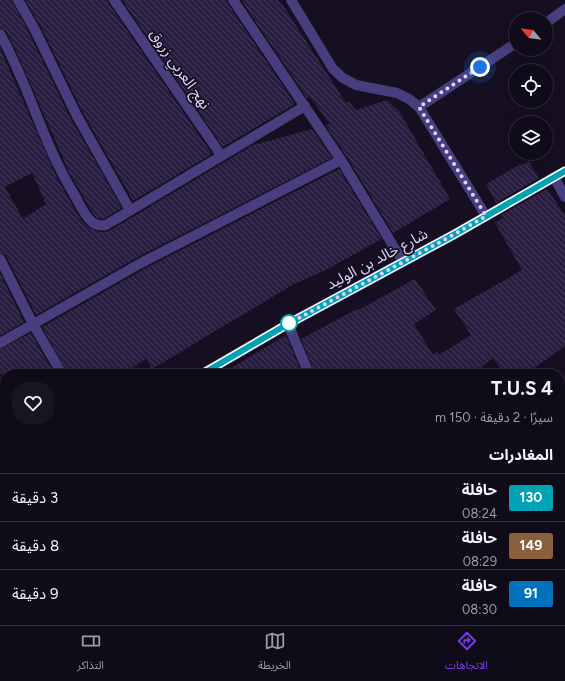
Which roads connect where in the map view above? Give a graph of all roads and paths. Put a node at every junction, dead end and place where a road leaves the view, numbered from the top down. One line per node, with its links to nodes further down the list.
1 (18, 0): 16 (street)
2 (114, 0): 11 (street, نهج العربي زروق)
3 (233, 0): 9 (street)
4 (291, 0): 10 (street)
5 (565, 9): 6 (street)
6 (553, 18)
7 (0, 34): 16 (street)
8 (509, 48): 10 (street)
9 (305, 106): 11 (street); 12 (street)
10 (419, 107): 17 (street)
11 (222, 155): 16 (street)
12 (341, 160): 19 (street); 20 (street)
13 (565, 171): 14 (street, شارع خالد بن الوليد)
14 (554, 177): 15 (street); 17 (street, شارع خالد بن الوليد)
15 (565, 197)
16 (130, 210)
17 (486, 216): 19 (street, شارع خالد بن الوليد)
18 (0, 258): 20 (street)
19 (403, 262): 21 (street, شارع خالد بن الوليد)
20 (33, 324): 22 (street); 23 (street)
21 (288, 324): 24 (street, شارع خالد بن الوليد); 25 (street)
22 (0, 343)
23 (59, 369)
24 (211, 369)
25 (308, 369)

